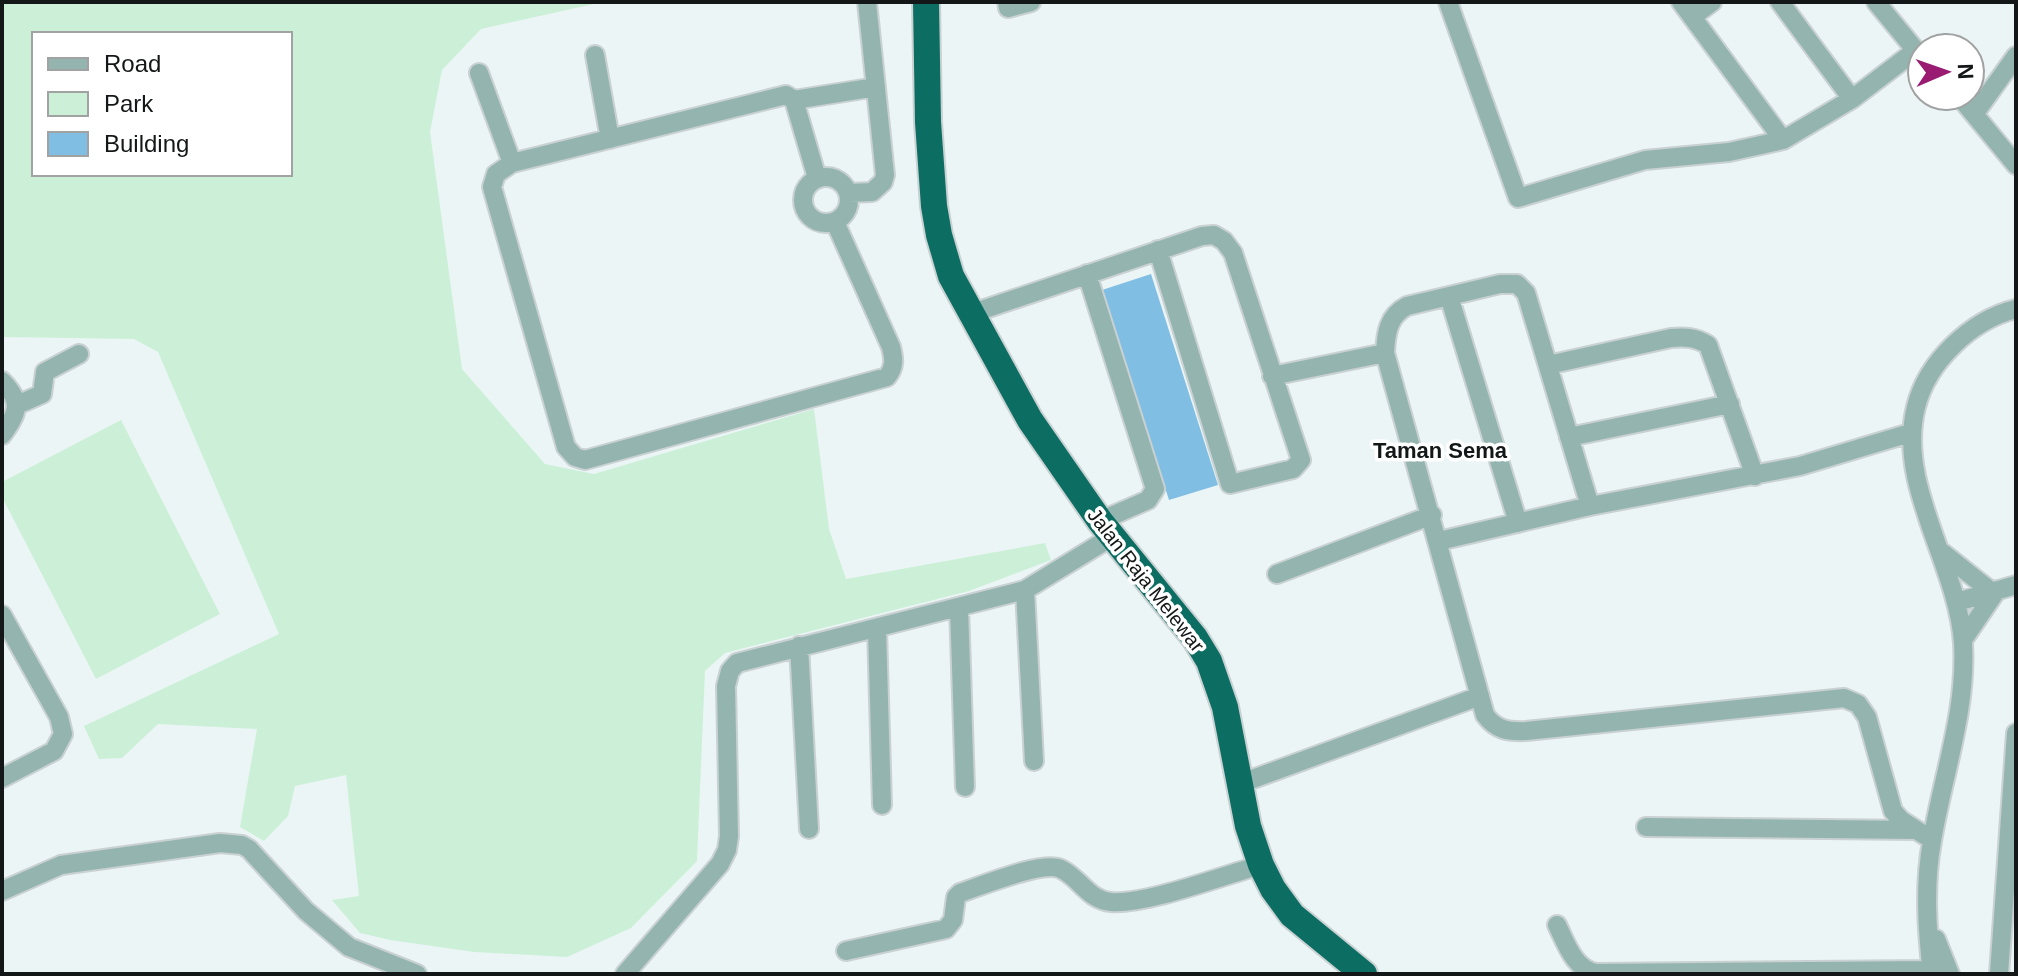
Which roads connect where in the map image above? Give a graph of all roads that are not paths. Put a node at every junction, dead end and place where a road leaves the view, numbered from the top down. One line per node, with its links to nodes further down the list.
1 (867, 2): 15 (street)
2 (1007, 2): 3 (street)
3 (1031, 2)
4 (1448, 2): 20 (street)
5 (1712, 2): 9 (street)
6 (1780, 2): 16 (street)
7 (1876, 2): 10 (street)
8 (930, 4): 30 (highway, Jalan Raja Melewar)
9 (1686, 10): 20 (street)
10 (1906, 38)
11 (595, 55): 19 (street)
12 (2016, 56): 18 (street)
13 (1906, 63): 16 (street)
14 (479, 73): 21 (street)
15 (876, 87): 17 (street); 24 (street)
16 (1852, 99): 20 (street)
17 (794, 100): 19 (street); 23 (street)
18 (1975, 113): 22 (street)
19 (610, 139): 21 (street)
20 (1783, 140)
21 (512, 163): 25 (street)
22 (2016, 165)
23 (817, 178): 24 (street); 25 (street)
24 (849, 193): 25 (street)
25 (835, 222)
26 (1158, 250): 27 (street); 34 (street); 34 (street)
27 (1087, 274): 30 (street); 45 (street)
28 (1449, 296): 31 (street); 33 (street); 44 (street)
29 (2016, 309): 38 (street)
30 (970, 314): 45 (highway, Jalan Raja Melewar)
31 (1385, 353): 34 (street); 43 (street)
32 (79, 354): 37 (street)
33 (1548, 365): 36 (street); 40 (street)
34 (1272, 376)
35 (2, 381): 37 (street)
36 (1730, 404): 40 (street); 41 (street)
37 (17, 405): 39 (street)
38 (1910, 433): 41 (street); 47 (street)
39 (2, 435)
40 (1569, 437): 42 (street)
41 (1755, 476): 42 (street)
42 (1590, 506): 44 (street)
43 (1432, 515): 46 (street); 48 (street)
44 (1518, 523): 46 (street)
45 (1106, 528): 50 (street); 62 (highway, Jalan Raja Melewar)
46 (1439, 541): 58 (street)
47 (1941, 551): 51 (street); 52 (street)
48 (1277, 574)
49 (2016, 585): 51 (street)
50 (1025, 590): 53 (street); 60 (street)
51 (1995, 591): 52 (street); 56 (street)
52 (1957, 602): 56 (street)
53 (959, 607): 55 (street); 63 (street)
54 (2, 615): 61 (street)
55 (877, 629): 57 (street); 65 (street)
56 (1963, 640): 68 (street)
57 (799, 646): 67 (street); 76 (street)
58 (1480, 696): 62 (street); 68 (street)
59 (2016, 733): 64 (street)
60 (1034, 761)
61 (2, 778)
62 (1239, 784): 69 (highway, Jalan Raja Melewar)
63 (965, 787)
64 (2014, 804): 77 (street)
65 (882, 805)
66 (1646, 827): 68 (street)
67 (809, 829)
68 (1924, 835): 74 (street)
69 (1261, 865): 72 (street); 73 (highway, Jalan Raja Melewar)
70 (2, 891): 75 (street)
71 (1557, 925): 74 (street)
72 (846, 951)
73 (1355, 972)
74 (1938, 973)
75 (417, 974)
76 (625, 974)
77 (1999, 974)

